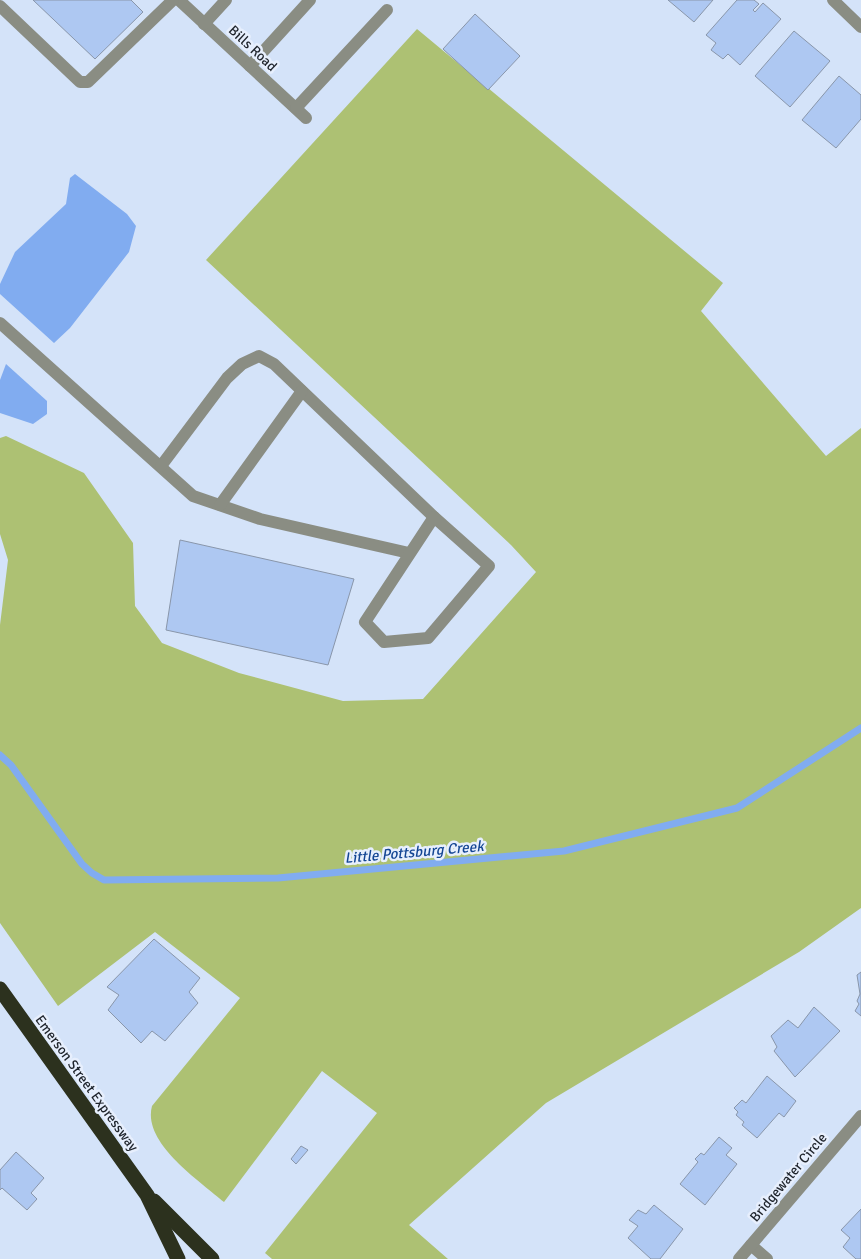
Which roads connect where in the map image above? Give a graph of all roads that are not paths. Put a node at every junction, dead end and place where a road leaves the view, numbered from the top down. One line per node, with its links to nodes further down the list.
1 (173, 0): 6 (street)
2 (179, 0): 8 (street, Bills Road)
3 (226, 0): 8 (street)
4 (310, 0): 10 (street)
5 (833, 0): 9 (street)
6 (0, 6)
7 (387, 10): 11 (street)
8 (204, 24): 10 (street, Bills Road)
9 (861, 27)
10 (250, 66): 11 (street, Bills Road)
11 (296, 108): 12 (street, Bills Road)
12 (306, 118)
13 (0, 323): 15 (street)
14 (302, 391): 15 (street); 16 (street); 17 (street)
15 (161, 466): 16 (street)
16 (220, 505): 18 (street)
17 (434, 517): 18 (street); 18 (street)
18 (409, 553)
19 (0, 989): 21 (highway, Emerson Street Expressway)
20 (861, 1116): 22 (street, Bridgewater Circle)
21 (147, 1195): 23 (highway, Emerson Street Expressway); 24 (highway, Emerson Street Expressway)
22 (751, 1245): 25 (street, Bridgewater Circle); 26 (street)
23 (178, 1259)
24 (212, 1259)
25 (739, 1259)
26 (767, 1259)

